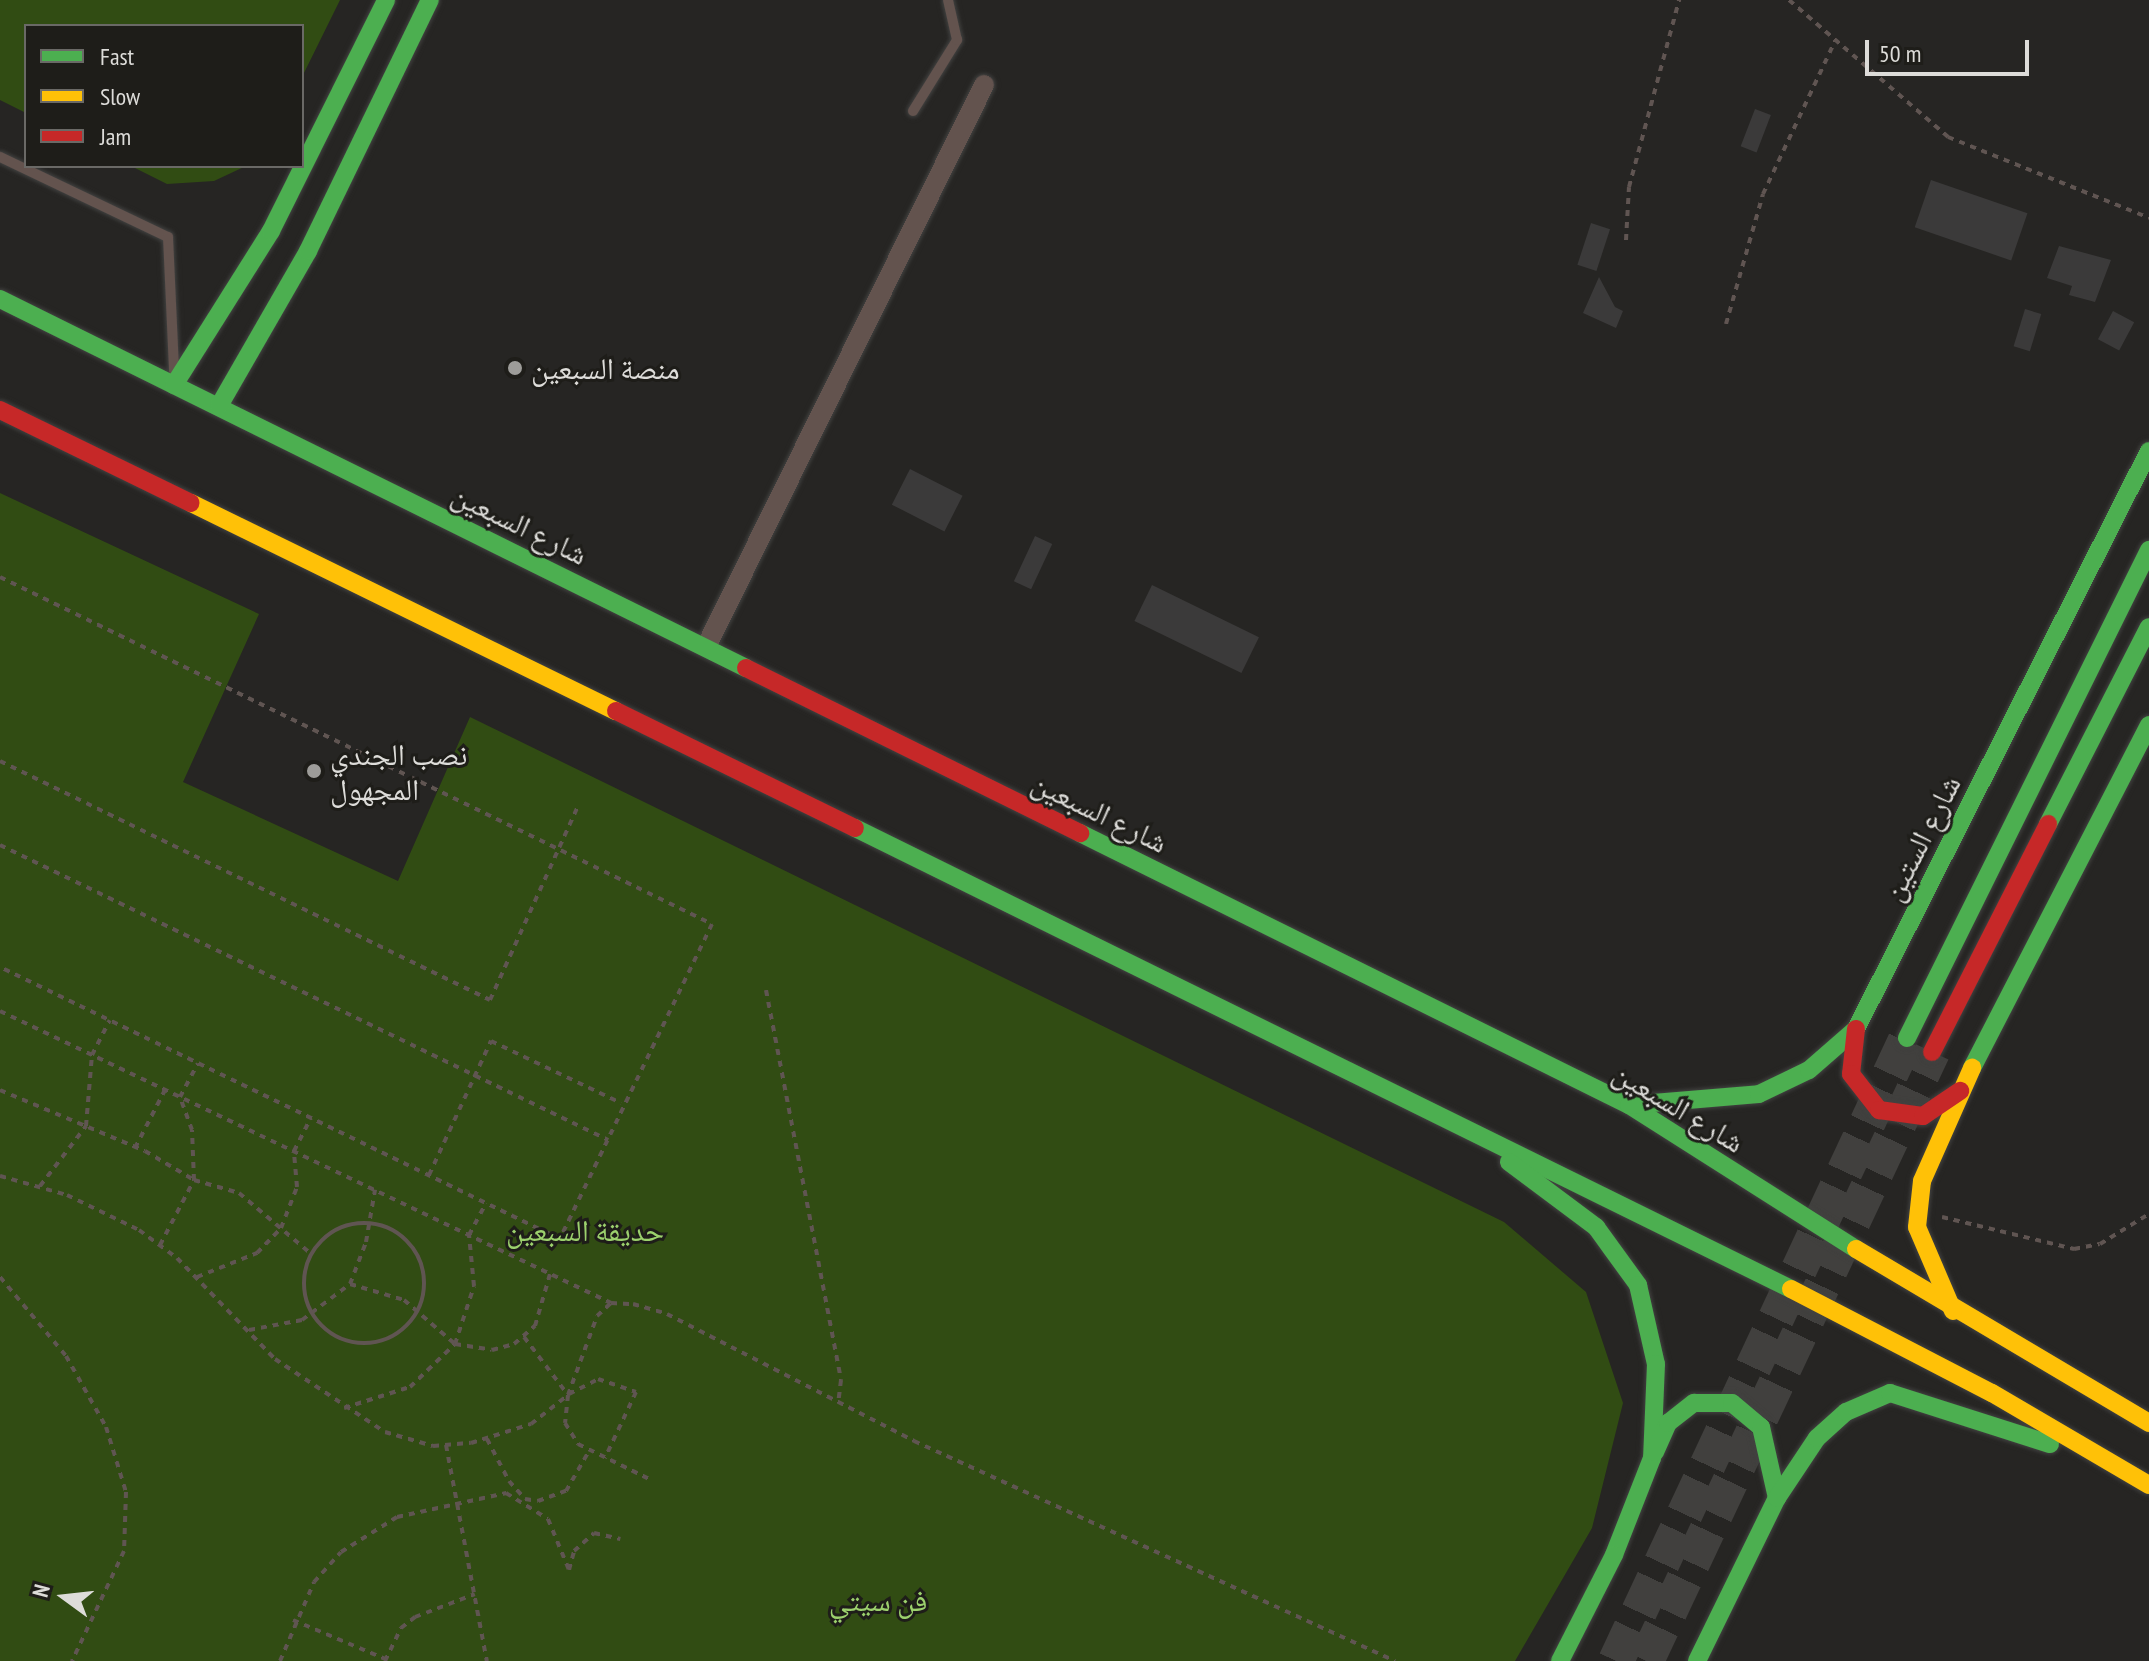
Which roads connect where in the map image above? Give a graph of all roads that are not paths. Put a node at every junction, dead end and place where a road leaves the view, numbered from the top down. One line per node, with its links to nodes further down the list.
1 (386, 0): 7 (main road)
2 (430, 0): 11 (main road)
3 (948, 0): 5 (lane)
4 (984, 85): 16 (street)
5 (913, 111)
6 (0, 157): 10 (lane)
7 (304, 165)
8 (302, 168): 10 (main road)
9 (4, 303): 10 (main road, شارع السبعين)
10 (174, 385): 11 (main road, شارع السبعين)
11 (219, 406): 16 (main road, شارع السبعين)
12 (0, 410): 23 (main road)
13 (2149, 451): 18 (main road, شارع الستين)
14 (2149, 550): 19 (main road)
15 (2149, 627): 20 (main road)
16 (706, 647): 22 (main road, شارع السبعين)
17 (2149, 725): 21 (main road)
18 (1856, 1029): 21 (main road); 22 (main road, شارع الستين)
19 (1907, 1038)
20 (1932, 1052)
21 (1960, 1091): 24 (main road)
22 (1629, 1105): 24 (main road, شارع السبعين)
23 (1445, 1115): 26 (main road); 27 (main road)
24 (1953, 1311): 25 (main road, شارع السبعين)
25 (2149, 1423)
26 (1652, 1458): 29 (main road); 30 (main road)
27 (2100, 1460): 28 (main road); 29 (main road)
28 (2149, 1485)
29 (1777, 1498): 31 (main road)
30 (1560, 1661)
31 (1697, 1661)

